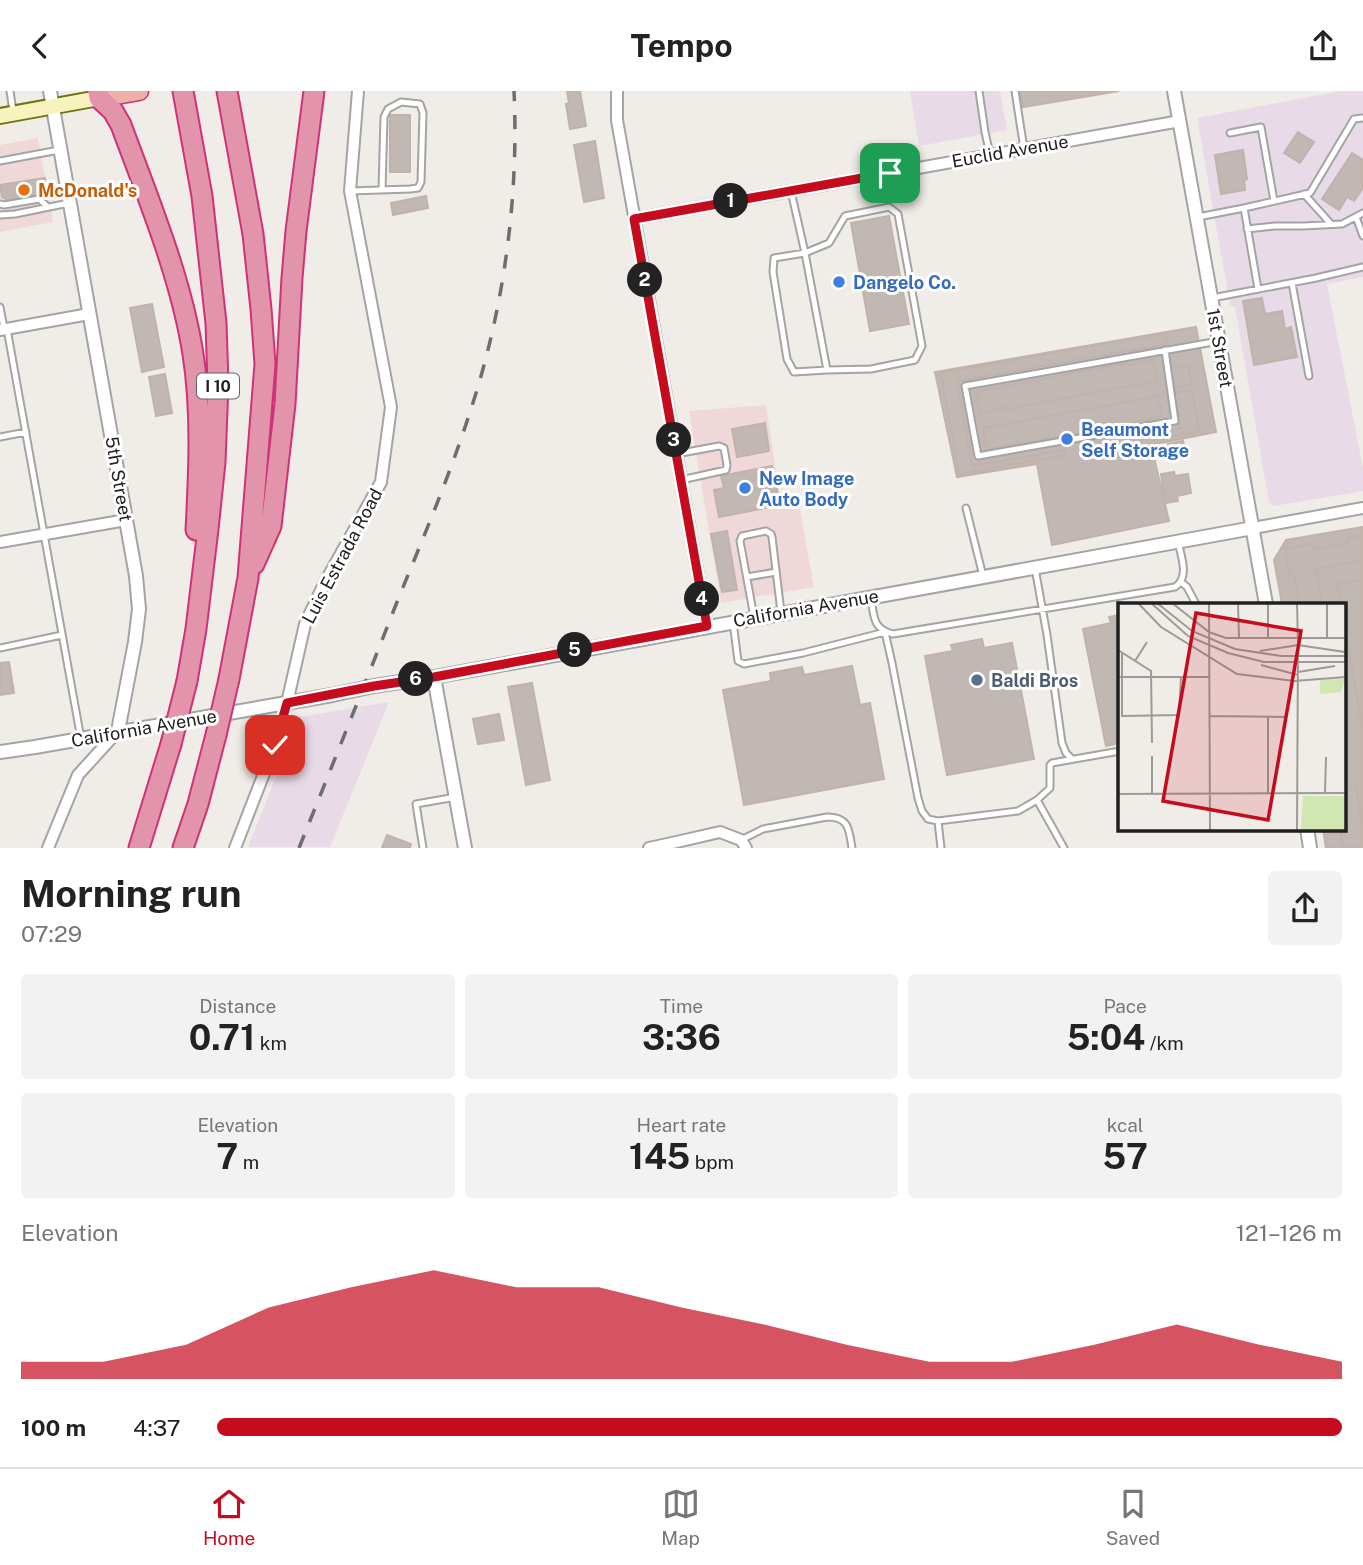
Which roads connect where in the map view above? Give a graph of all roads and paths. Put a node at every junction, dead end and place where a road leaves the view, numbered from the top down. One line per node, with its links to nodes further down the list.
1 (10, 91): 14 (lane)
2 (50, 91): 13 (street, 5th Street)
3 (139, 91): 12 (highway)
4 (183, 91): 79 (highway, I 10)
5 (227, 91): 65 (highway, I 10)
6 (314, 91): 65 (highway)
7 (358, 91): 23 (street, Luis Estrada Road)
8 (617, 91): 35 (street)
9 (979, 91): 20 (lane)
10 (1015, 91): 18 (lane)
11 (1174, 91): 16 (street, 1st Street)
12 (98, 94): 13 (main road); 79 (highway)
13 (52, 107): 14 (main road); 19 (street, 5th Street)
14 (7, 115)
15 (1363, 118): 25 (lane)
16 (1180, 121): 18 (street, Euclid Avenue); 33 (street, 1st Street)
17 (1230, 133): 26 (lane)
18 (1024, 149): 20 (street, Euclid Avenue)
19 (60, 150): 21 (lane); 27 (street, 5th Street)
20 (990, 155): 24 (street, Euclid Avenue)
21 (0, 161)
22 (382, 190): 22 (lane); 23 (lane)
23 (350, 191): 81 (street, Luis Estrada Road)
24 (791, 191): 35 (street, Euclid Avenue); 39 (lane)
25 (1304, 194): 26 (lane); 36 (lane)
26 (1274, 201): 30 (lane)
27 (69, 203): 29 (lane); 45 (street, 5th Street)
28 (0, 204): 29 (lane)
29 (48, 207): 32 (lane)
30 (1244, 208): 33 (lane); 37 (lane)
31 (1363, 213): 34 (lane)
32 (0, 215)
33 (1197, 217): 43 (street, 1st Street)
34 (1356, 217): 36 (lane); 38 (lane)
35 (634, 219): 53 (street)
36 (1331, 224): 37 (lane)
37 (1247, 229): 42 (lane)
38 (1363, 236)
39 (805, 253): 49 (lane); 49 (lane); 49 (lane)
40 (1363, 267): 41 (lane)
41 (1292, 283): 42 (lane); 50 (lane)
42 (1258, 289): 43 (lane)
43 (1211, 298): 47 (street, 1st Street)
44 (0, 307): 46 (lane)
45 (89, 314): 46 (street); 57 (street, 5th Street)
46 (4, 329): 51 (lane)
47 (1219, 341): 48 (lane); 58 (street, 1st Street)
48 (1165, 351): 48 (lane)
49 (827, 370)
50 (1309, 376)
51 (26, 432): 52 (lane); 59 (lane)
52 (0, 437)
53 (676, 454): 54 (street); 54 (lane)
54 (681, 480): 75 (street)
55 (967, 508): 64 (lane)
56 (1363, 508): 58 (street, California Avenue)
57 (126, 520): 59 (street); 82 (street, 5th Street)
58 (1253, 528): 60 (street, California Avenue); 70 (street, 1st Street)
59 (45, 534): 61 (street); 77 (lane)
60 (1178, 541): 62 (street, California Avenue); 67 (lane)
61 (0, 542)
62 (1034, 567): 64 (street, California Avenue); 71 (lane)
63 (776, 572): 66 (lane); 66 (lane); 72 (lane)
64 (983, 576): 68 (street, California Avenue)
65 (248, 577): 94 (highway, I 10, bridge)
66 (747, 577): 73 (lane)
67 (1181, 582): 69 (lane); 71 (lane)
68 (870, 597): 72 (street, California Avenue); 76 (lane)
69 (1195, 603)
70 (1266, 603)
71 (1041, 609): 76 (lane); 86 (lane)
72 (782, 613): 73 (street, California Avenue)
73 (754, 617): 74 (street, California Avenue)
74 (733, 621): 75 (street, California Avenue); 76 (lane)
75 (707, 626): 80 (street, California Avenue)
76 (885, 632): 89 (lane)
77 (62, 635): 78 (lane); 83 (lane)
78 (0, 648)
79 (191, 661): 93 (highway, I 10, bridge)
80 (434, 677): 81 (street, California Avenue); 87 (street)
81 (287, 703): 82 (street, California Avenue); 95 (street, Luis Estrada Road)
82 (118, 731): 83 (street, California Avenue); 92 (street)
83 (81, 739): 85 (street, California Avenue)
84 (1118, 751): 86 (lane)
85 (0, 752)
86 (1072, 759): 88 (lane)
87 (456, 797): 96 (lane); 97 (street)
88 (1037, 800): 89 (lane); 101 (lane)
89 (938, 821): 100 (lane)
90 (1307, 830): 102 (street)
91 (743, 844): 98 (street); 99 (lane)
92 (48, 848)
93 (139, 848)
94 (183, 848)
95 (235, 848)
96 (423, 848)
97 (465, 848)
98 (649, 848)
99 (852, 848)
100 (941, 848)
101 (1065, 848)
102 (1310, 848)

